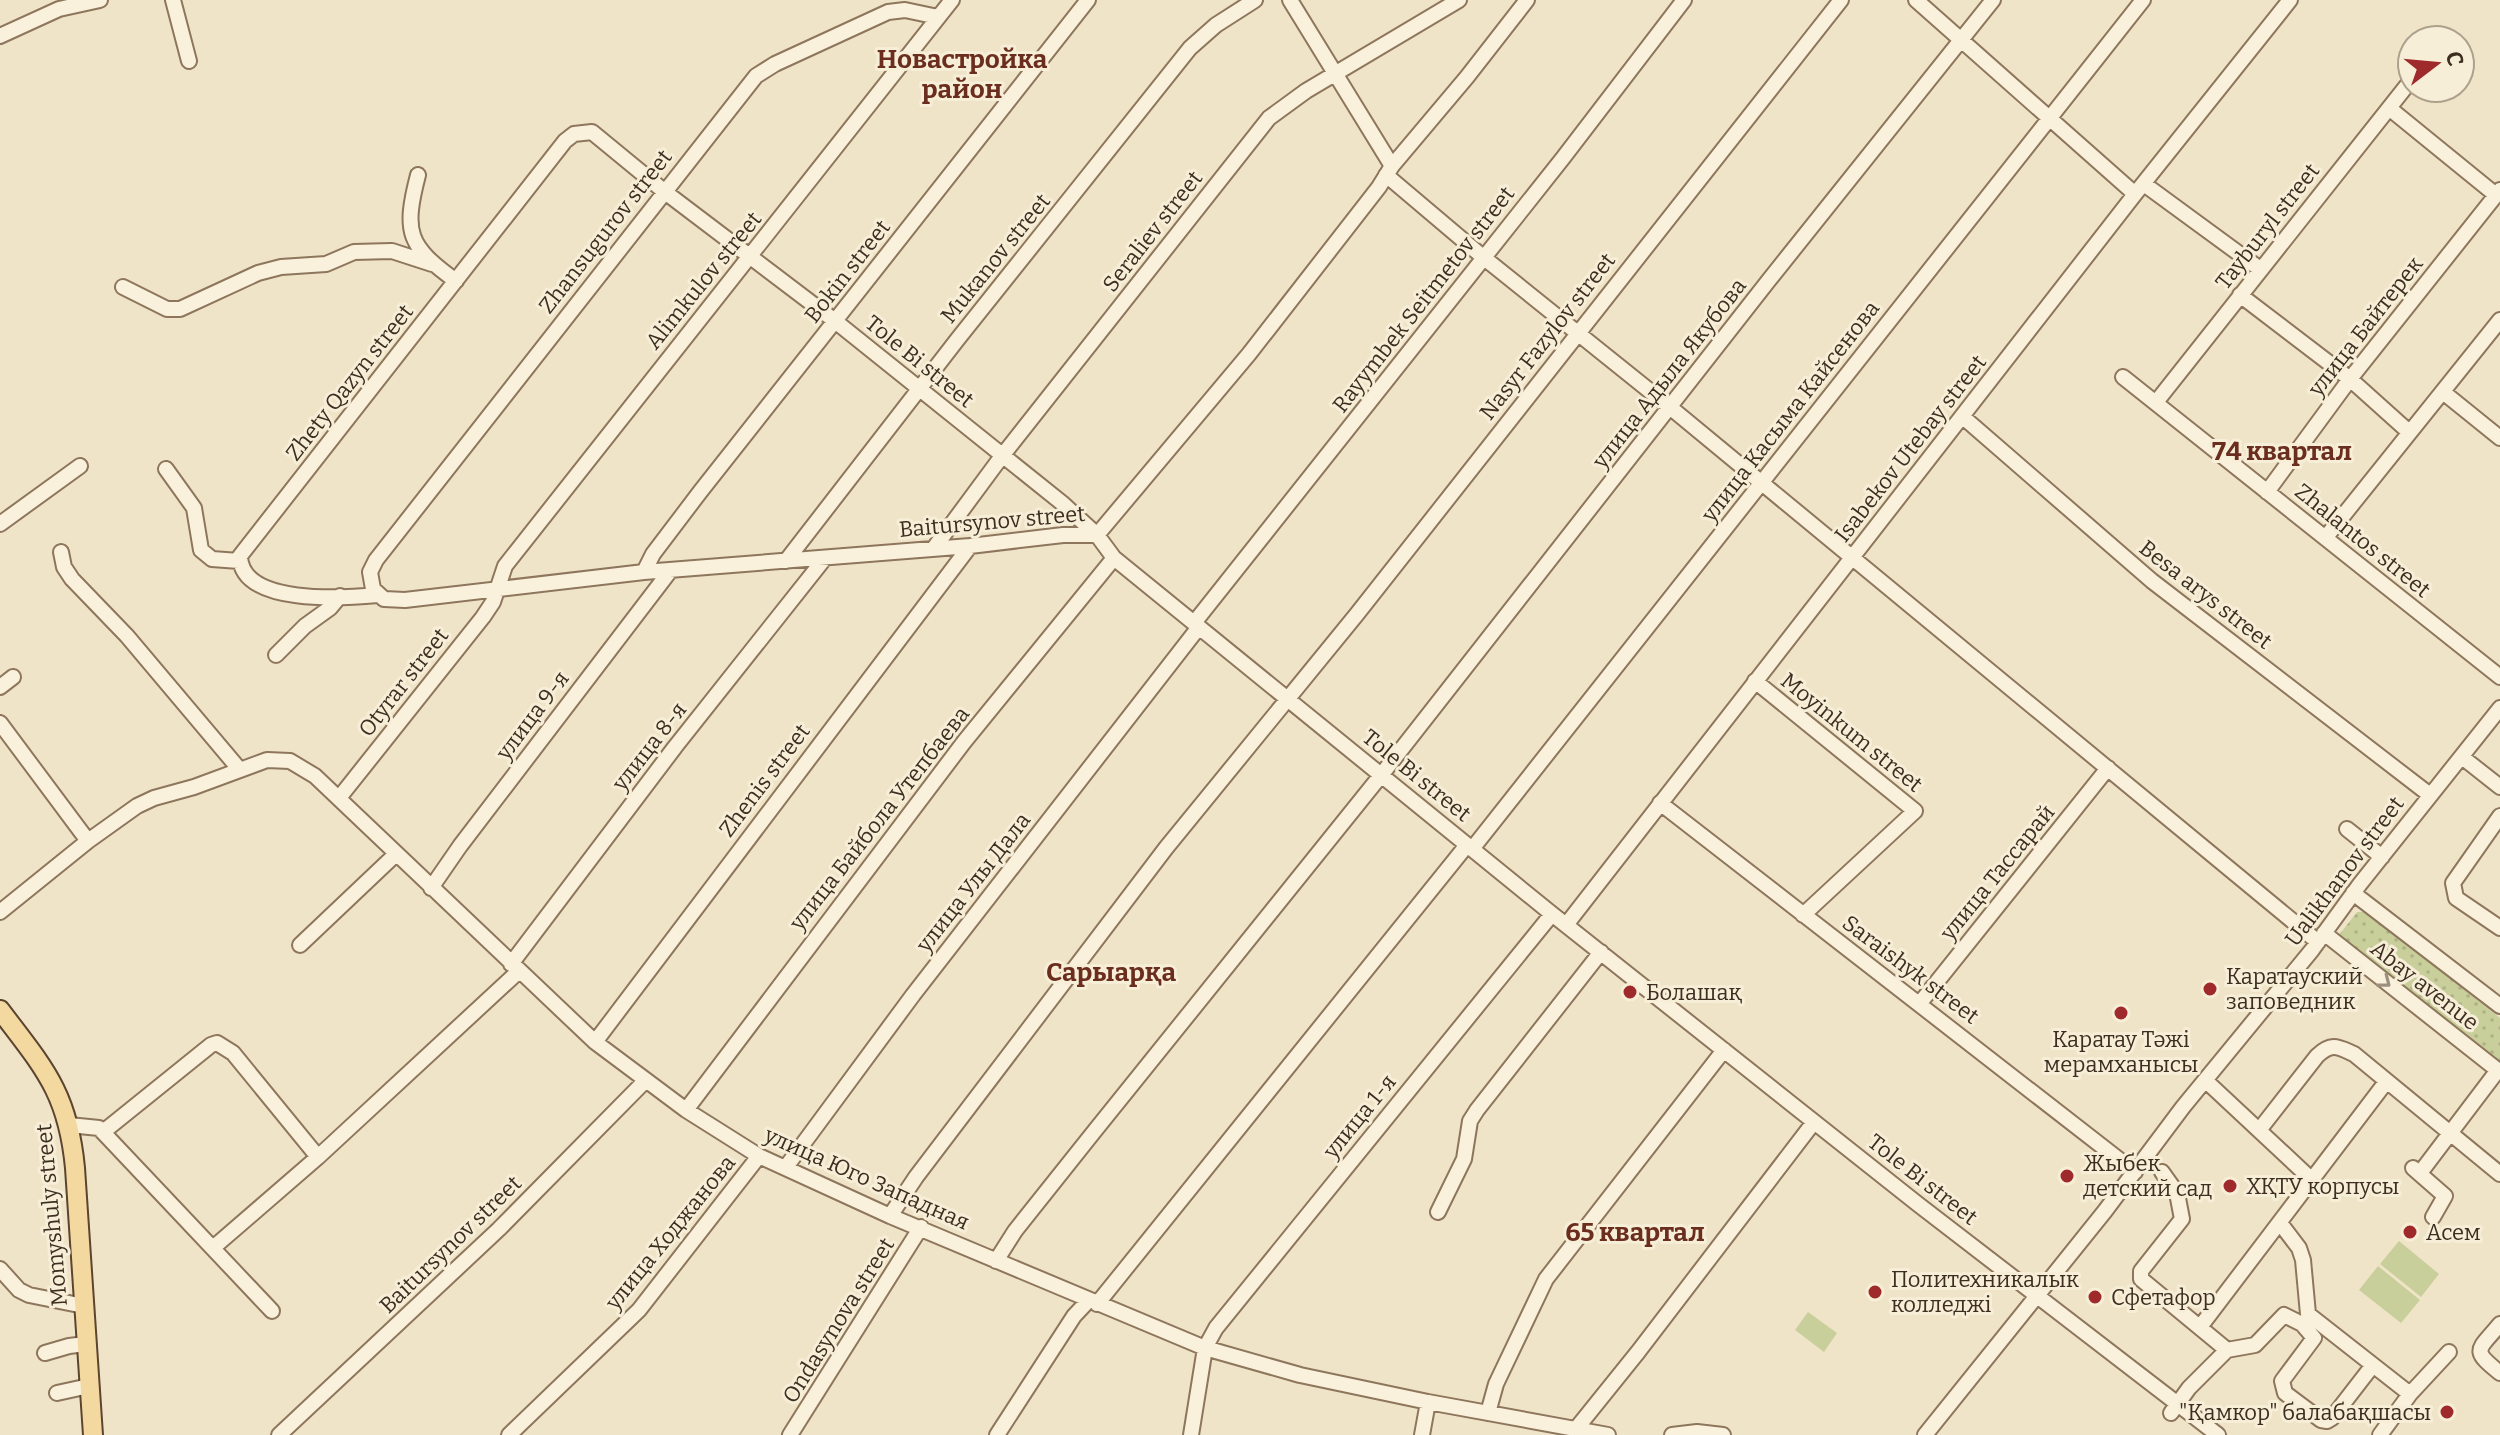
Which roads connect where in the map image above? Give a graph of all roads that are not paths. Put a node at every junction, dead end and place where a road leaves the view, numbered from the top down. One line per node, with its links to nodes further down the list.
1 (100, 0): 16 (street)
2 (173, 0): 18 (street)
3 (952, 0): 15 (street, Alimkulov street)
4 (1088, 0): 37 (street, Bokin street)
5 (1255, 0): 41 (street, Mukanov street)
6 (1290, 0): 19 (street, Abay avenue)
7 (1459, 0): 19 (street, Seraliev street)
8 (1527, 0): 24 (street, Baitursynov street)
9 (1684, 0): 30 (street, Rayymbek Seitmetov street)
10 (1841, 0): 38 (street, Nasyr Fazylov street)
11 (1916, 0): 17 (street)
12 (1993, 0): 17 (street, улица Адыла Якубова)
13 (2143, 0): 22 (street, улица Касыма Кайсенова)
14 (2290, 0): 26 (street, Isabekov Utebay street)
15 (938, 17): 27 (street, Zhansugurov street); 29 (street, Alimkulov street)
16 (0, 36)
17 (1961, 41): 22 (street); 44 (street, улица Адыла Якубова)
18 (189, 61)
19 (1336, 75): 24 (street, Abay avenue); 48 (street, Seraliev street)
20 (2396, 99): 21 (street, Tayburyl street)
21 (2389, 108): 28 (street); 32 (street, Tayburyl street)
22 (2050, 117): 26 (street); 51 (street, улица Касыма Кайсенова)
23 (599, 138): 27 (street, Tole Bi street); 33 (street, Zhety Qazyn street)
24 (1389, 170): 30 (street, Abay avenue); 54 (street, Baitursynov street)
25 (418, 175): 31 (street)
26 (2140, 189): 32 (street); 45 (street, Isabekov Utebay street)
27 (665, 192): 29 (street, Tole Bi street); 67 (street, Zhansugurov street)
28 (2498, 192): 40 (street, улица Байтерек)
29 (751, 257): 37 (street, Tole Bi street); 66 (street, Alimkulov street)
30 (1483, 257): 38 (street, Abay avenue); 69 (street, Rayymbek Seitmetov street)
31 (432, 264): 33 (street); 34 (street)
32 (2260, 269): 35 (street, Tayburyl street)
33 (456, 281): 62 (street, Zhety Qazyn street)
34 (123, 287)
35 (2240, 295): 40 (street); 43 (street, Tayburyl street)
36 (2500, 320): 42 (street)
37 (835, 321): 41 (street, Tole Bi street); 65 (street, Bokin street)
38 (1577, 333): 44 (street, Abay avenue); 76 (street, Nasyr Fazylov street)
39 (2123, 377): 43 (street, Zhalantos street)
40 (2350, 379): 46 (street); 52 (street, улица Байтерек)
41 (920, 388): 48 (street, Tole Bi street); 63 (street, Mukanov street)
42 (2443, 392): 46 (street); 47 (street)
43 (2157, 401): 52 (street, Zhalantos street)
44 (1671, 408): 51 (street, Abay avenue); 82 (street, улица Адыла Якубова)
45 (1963, 417): 61 (street, Isabekov Utebay street); 84 (street, Besa arys street)
46 (2409, 432): 55 (street)
47 (2500, 438)
48 (1002, 456): 54 (street, Tole Bi street); 57 (street, Seraliev street)
49 (80, 466): 53 (street)
50 (166, 469): 62 (street)
51 (1761, 485): 61 (street, Abay avenue); 90 (street, улица Касыма Кайсенова)
52 (2267, 492): 55 (street, Zhalantos street)
53 (0, 524)
54 (1097, 535): 56 (street, Baitursynov street); 60 (street, Tole Bi street)
55 (2326, 537): 72 (street, Zhalantos street)
56 (970, 546): 57 (street, Baitursynov street); 107 (street, Zhenis street)
57 (934, 548): 59 (street, Baitursynov street)
58 (61, 552): 81 (street)
59 (825, 558): 63 (street, Baitursynov street); 103 (street, улица 8-я)
60 (1114, 558): 69 (street, Tole Bi street); 113 (street, улица Байбола Утепбаева)
61 (1852, 558): 74 (street, Isabekov Utebay street); 80 (street, Abay avenue)
62 (239, 561): 68 (street)
63 (786, 561): 64 (street, Baitursynov street)
64 (670, 571): 65 (street, Baitursynov street); 93 (street, улица 9-я)
65 (644, 572): 66 (street, Baitursynov street)
66 (497, 591): 67 (street, Baitursynov street); 85 (street, Otyrar street)
67 (378, 595): 68 (street)
68 (340, 596): 70 (street)
69 (1197, 625): 76 (street, Tole Bi street); 121 (street, улица Улы Дала)
70 (276, 655)
71 (2500, 655): 72 (street)
72 (2495, 673)
73 (13, 677): 75 (street)
74 (1755, 681): 86 (street, Isabekov Utebay street); 97 (street, Moyinkum street)
75 (0, 687)
76 (1288, 699): 82 (street, Tole Bi street); 127 (street, Nasyr Fazylov street)
77 (2500, 708): 79 (street, Ualikhanov street)
78 (0, 723): 89 (street)
79 (2462, 757): 83 (street); 84 (street, Ualikhanov street)
80 (2108, 768): 100 (street, Abay avenue); 104 (street, улица Тассарай)
81 (240, 770): 85 (street, улица Юго Западная); 89 (street, улица Юго Западная)
82 (1382, 774): 90 (street, Tole Bi street); 132 (street, улица Адыла Якубова)
83 (2500, 787)
84 (2430, 795): 92 (street, Ualikhanov street)
85 (339, 798): 91 (street, улица Юго Западная)
86 (1660, 803): 97 (street, Saraishyk street); 98 (street, Isabekov Utebay street)
87 (2500, 816): 99 (street)
88 (2347, 829): 92 (street)
89 (88, 841): 95 (street, улица Юго Западная)
90 (1470, 847): 96 (street, Tole Bi street); 135 (street, улица Касыма Кайсенова)
91 (396, 854): 93 (street, улица Юго Западная); 101 (street)
92 (2382, 857): 94 (street, Ualikhanov street)
93 (431, 888): 103 (street, улица Юго Западная)
94 (2353, 893): 100 (street, Ualikhanov street); 105 (street, Abay avenue)
95 (0, 912)
96 (1552, 914): 98 (street, Tole Bi street); 142 (street, улица 1-я)
97 (1803, 915): 104 (street, Saraishyk street)
98 (1566, 925): 102 (street, Tole Bi street)
99 (2500, 928)
100 (2321, 937): 109 (street, Abay avenue, one-way to 109); 111 (street, Ualikhanov street)
101 (300, 945)
102 (1601, 952): 108 (street, Tole Bi street); 126 (street)
103 (515, 968): 107 (street, улица Юго Западная); 120 (street, улица 8-я)
104 (1920, 1003): 122 (street, Saraishyk street)
105 (2500, 1006)
106 (1, 1014): 115 (main road, Momyshuly street)
107 (595, 1042): 110 (street, улица Юго Западная)
108 (1724, 1050): 114 (street, Tole Bi street); 153 (street)
109 (2499, 1071): 118 (street)
110 (646, 1080): 113 (street, улица Юго Западная); 157 (street, Baitursynov street)
111 (2205, 1080): 116 (street); 122 (street, Ualikhanov street)
112 (2386, 1082): 116 (street); 118 (street); 125 (street)
113 (686, 1110): 119 (street, улица Юго Западная)
114 (1814, 1122): 134 (street, Tole Bi street); 154 (street)
115 (69, 1125): 117 (street); 136 (main road, Momyshuly street)
116 (2260, 1129): 125 (street)
117 (103, 1132): 120 (street); 131 (street)
118 (2451, 1135): 124 (street); 128 (street)
119 (759, 1156): 121 (street, улица Юго Западная); 158 (street, улица Ходжанова)
120 (318, 1157): 131 (street, улица 8-я)
121 (786, 1167): 127 (street, улица Юго Западная)
122 (2135, 1172): 134 (street, Ualikhanov street)
123 (2162, 1172): 140 (street)
124 (2500, 1174)
125 (2311, 1179): 129 (street)
126 (1438, 1212)
127 (890, 1216): 130 (street, улица Юго Западная)
128 (2433, 1217)
129 (2280, 1223): 138 (street); 140 (street)
130 (921, 1227): 132 (street, улица Юго Западная); 159 (street, Ondasynova street)
131 (214, 1247): 137 (street)
132 (996, 1261): 135 (street, улица Юго Западная)
133 (0, 1269): 136 (street)
134 (2036, 1296): 152 (street, Tole Bi street); 155 (street, Ualikhanov street)
135 (1093, 1302): 142 (street, улица Юго Западная); 160 (street, улица Касыма Кайсенова)
136 (84, 1306): 141 (main road, Momyshuly street)
137 (272, 1311)
138 (2305, 1319): 143 (street); 146 (street); 146 (street)
139 (2500, 1324): 147 (street)
140 (2200, 1327): 143 (street)
141 (86, 1344): 145 (street); 148 (main road, Momyshuly street)
142 (1205, 1348): 151 (street, улица Юго Западная); 161 (street)
143 (2227, 1350): 152 (street)
144 (2449, 1352): 150 (street)
145 (45, 1353)
146 (2373, 1365): 150 (street)
147 (2500, 1373)
148 (89, 1386): 149 (street); 156 (main road, Momyshuly street)
149 (57, 1393)
150 (2410, 1394): 167 (street)
151 (1428, 1402): 153 (street); 162 (street)
152 (2174, 1409): 166 (street, Tole Bi street)
153 (1488, 1413): 154 (street)
154 (1576, 1429): 163 (street)
155 (1932, 1432)
156 (93, 1435)
157 (279, 1435)
158 (509, 1435)
159 (790, 1435)
160 (997, 1435)
161 (1191, 1435)
162 (1422, 1435)
163 (1608, 1435)
164 (1677, 1435): 165 (street)
165 (1723, 1435)
166 (2218, 1435)
167 (2380, 1435)

